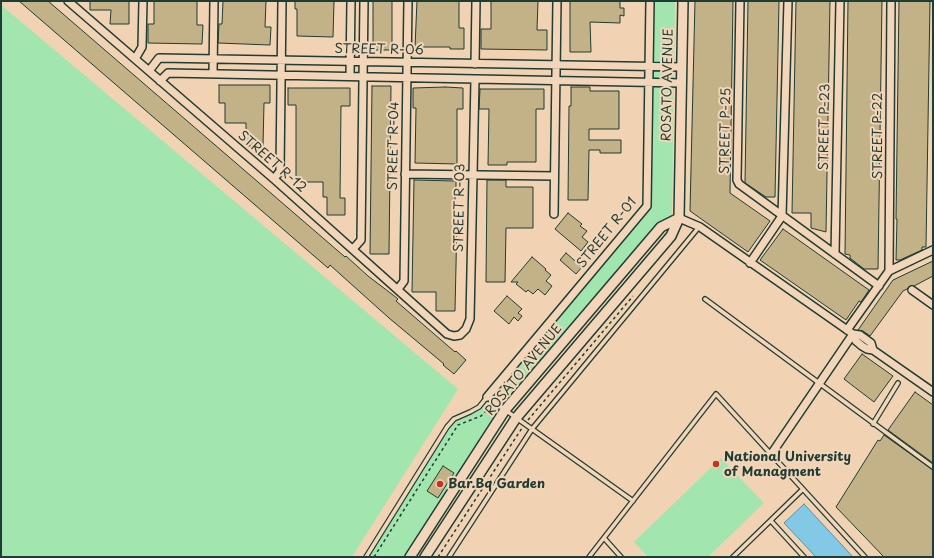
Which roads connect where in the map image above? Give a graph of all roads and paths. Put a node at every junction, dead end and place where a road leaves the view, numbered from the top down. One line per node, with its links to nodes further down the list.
1 (68, 1): 16 (street, STREET R-12)
2 (143, 1): 16 (street)
3 (214, 1): 17 (street)
4 (282, 1): 18 (street)
5 (351, 1): 20 (street)
6 (364, 1): 19 (street)
7 (408, 1): 21 (street, STREET R-04)
8 (476, 1): 22 (street)
9 (557, 1): 23 (street)
10 (650, 1): 24 (street, STREET R-01)
11 (683, 1): 25 (street, ROSATO AVENUE)
12 (740, 1): 42 (street, STREET P-25)
13 (788, 1): 42 (street)
14 (840, 1): 47 (street, STREET P-23)
15 (890, 1): 49 (street, STREET P-22)
16 (135, 58): 26 (street, STREET R-12)
17 (213, 59): 18 (street, STREET R-06); 26 (street, STREET R-06); 27 (street)
18 (281, 60): 20 (street, STREET R-06); 28 (street)
19 (364, 61): 20 (street, STREET R-06); 21 (street, STREET R-06); 30 (street)
20 (350, 62): 29 (street)
21 (407, 62): 22 (street, STREET R-06); 31 (street, STREET R-04)
22 (475, 64): 23 (street, STREET R-06)
23 (556, 65): 24 (street, STREET R-06); 33 (street)
24 (649, 66): 25 (street, STREET R-06); 35 (street, STREET R-01)
25 (682, 67): 36 (street, ROSATO AVENUE)
26 (149, 71): 34 (street, STREET R-12)
27 (212, 74): 28 (street, STREET R-06); 34 (street, STREET R-06)
28 (281, 75): 29 (street, STREET R-06); 40 (street)
29 (350, 76): 30 (street, STREET R-06)
30 (363, 76): 31 (street, STREET R-06); 45 (street)
31 (407, 77): 32 (street, STREET R-06); 37 (street, STREET R-04)
32 (475, 79): 33 (street, STREET R-06); 38 (street, STREET R-03)
33 (556, 80): 35 (street, STREET R-06); 39 (street)
34 (160, 81): 40 (street, STREET R-12)
35 (649, 82): 36 (street, STREET R-06); 61 (street, STREET R-01)
36 (681, 83): 43 (street, ROSATO AVENUE)
37 (405, 174): 38 (street); 51 (street, STREET R-04)
38 (473, 175): 39 (street); 56 (street, STREET R-03)
39 (554, 176): 41 (street)
40 (274, 179): 45 (street, STREET R-12)
41 (554, 214)
42 (782, 216): 47 (street, STREET P-25); 48 (street)
43 (679, 218): 44 (street); 62 (street, ROSATO AVENUE); 64 (street, ROSATO AVENUE)
44 (700, 227): 48 (street); 66 (lane)
45 (353, 249): 51 (street, STREET R-12)
46 (933, 250): 49 (street)
47 (835, 254): 50 (street, STREET P-25)
48 (750, 263): 55 (street)
49 (889, 271): 50 (street)
50 (879, 286): 55 (street)
51 (398, 289): 56 (street, STREET R-12)
52 (912, 290): 54 (street)
53 (704, 299): 59 (lane)
54 (933, 305)
55 (850, 332): 57 (street); 57 (street); 59 (street)
56 (460, 335)
57 (873, 350): 60 (street)
58 (898, 383): 65 (lane)
59 (820, 384): 65 (lane); 67 (street)
60 (933, 392)
61 (487, 397): 62 (lane); 73 (lane)
62 (505, 410): 64 (lane); 75 (street, ROSATO AVENUE)
63 (496, 411): 74 (path)
64 (516, 418): 66 (lane); 76 (street, ROSATO AVENUE)
65 (873, 424): 68 (lane)
66 (532, 429): 70 (lane); 77 (lane)
67 (772, 453): 69 (lane); 70 (lane)
68 (933, 467)
69 (803, 489): 71 (lane); 82 (lane)
70 (633, 501): 72 (lane)
71 (770, 521): 80 (lane); 81 (lane)
72 (604, 538): 78 (lane); 79 (lane)
73 (366, 557)
74 (374, 557)
75 (410, 557)
76 (426, 557)
77 (449, 557)
78 (589, 557)
79 (621, 557)
80 (733, 557)
81 (804, 557)
82 (865, 557)

